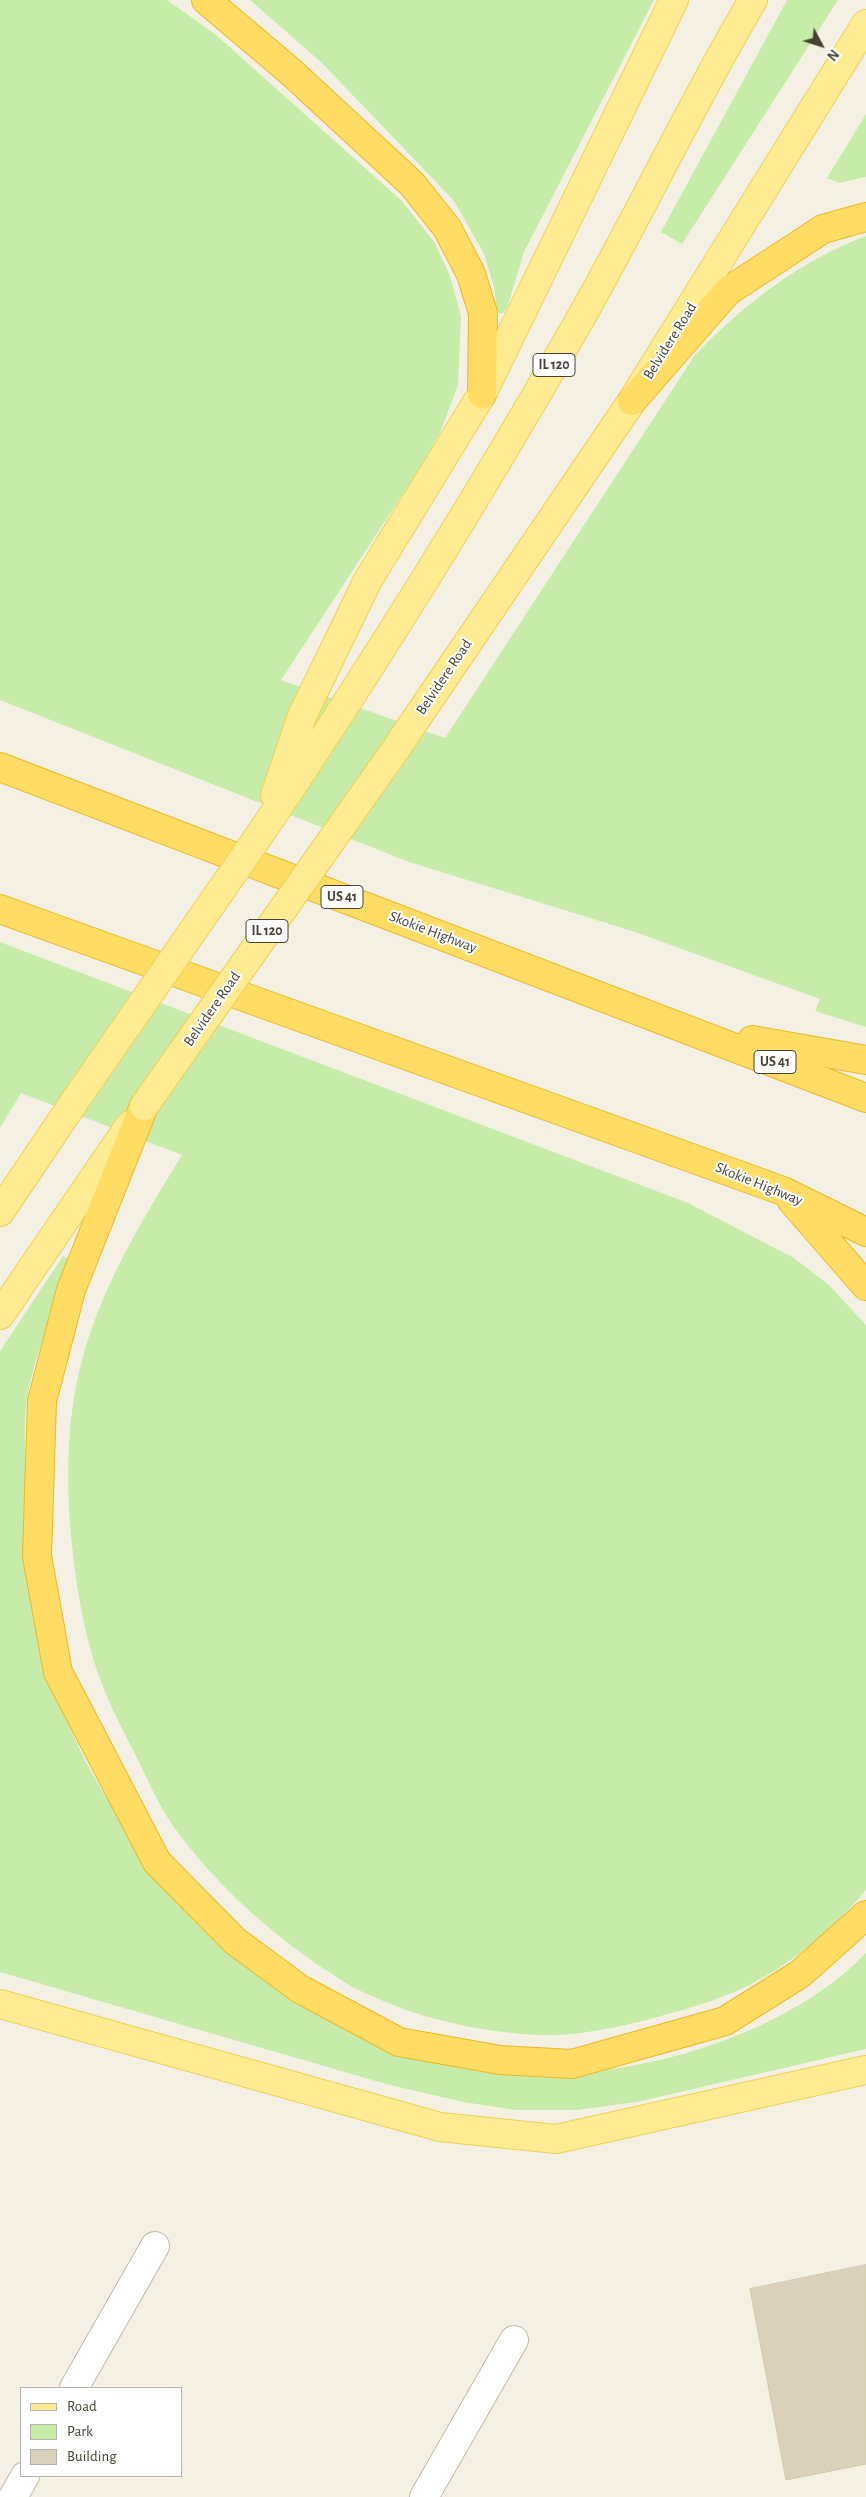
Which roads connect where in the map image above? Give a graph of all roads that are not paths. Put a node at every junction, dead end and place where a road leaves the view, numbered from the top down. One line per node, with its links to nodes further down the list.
1 (206, 0): 6 (highway)
2 (674, 0): 6 (main road)
3 (753, 0): 9 (main road, IL 120)
4 (866, 24): 7 (main road, Belvidere Road / IL 120)
5 (866, 217): 7 (highway)
6 (482, 394): 9 (main road)
7 (632, 402): 14 (main road, Belvidere Road / IL 120, bridge)
8 (0, 767): 11 (highway, Skokie Highway / US 41)
9 (265, 827): 16 (main road, IL 120, bridge)
10 (0, 909): 15 (highway, Skokie Highway)
11 (684, 1027): 12 (highway); 13 (highway, Skokie Highway / US 41)
12 (866, 1060)
13 (866, 1098)
14 (144, 1106): 19 (main road, Belvidere Road / IL 120); 20 (highway)
15 (783, 1191): 17 (highway, Skokie Highway); 18 (highway)
16 (0, 1212)
17 (866, 1232)
18 (866, 1286)
19 (0, 1315)
20 (866, 1915)
21 (0, 2004): 22 (main road)
22 (866, 2070)
23 (155, 2246): 25 (lane)
24 (514, 2340): 28 (lane)
25 (75, 2387)
26 (24, 2477): 27 (lane)
27 (13, 2497)
28 (424, 2497)

